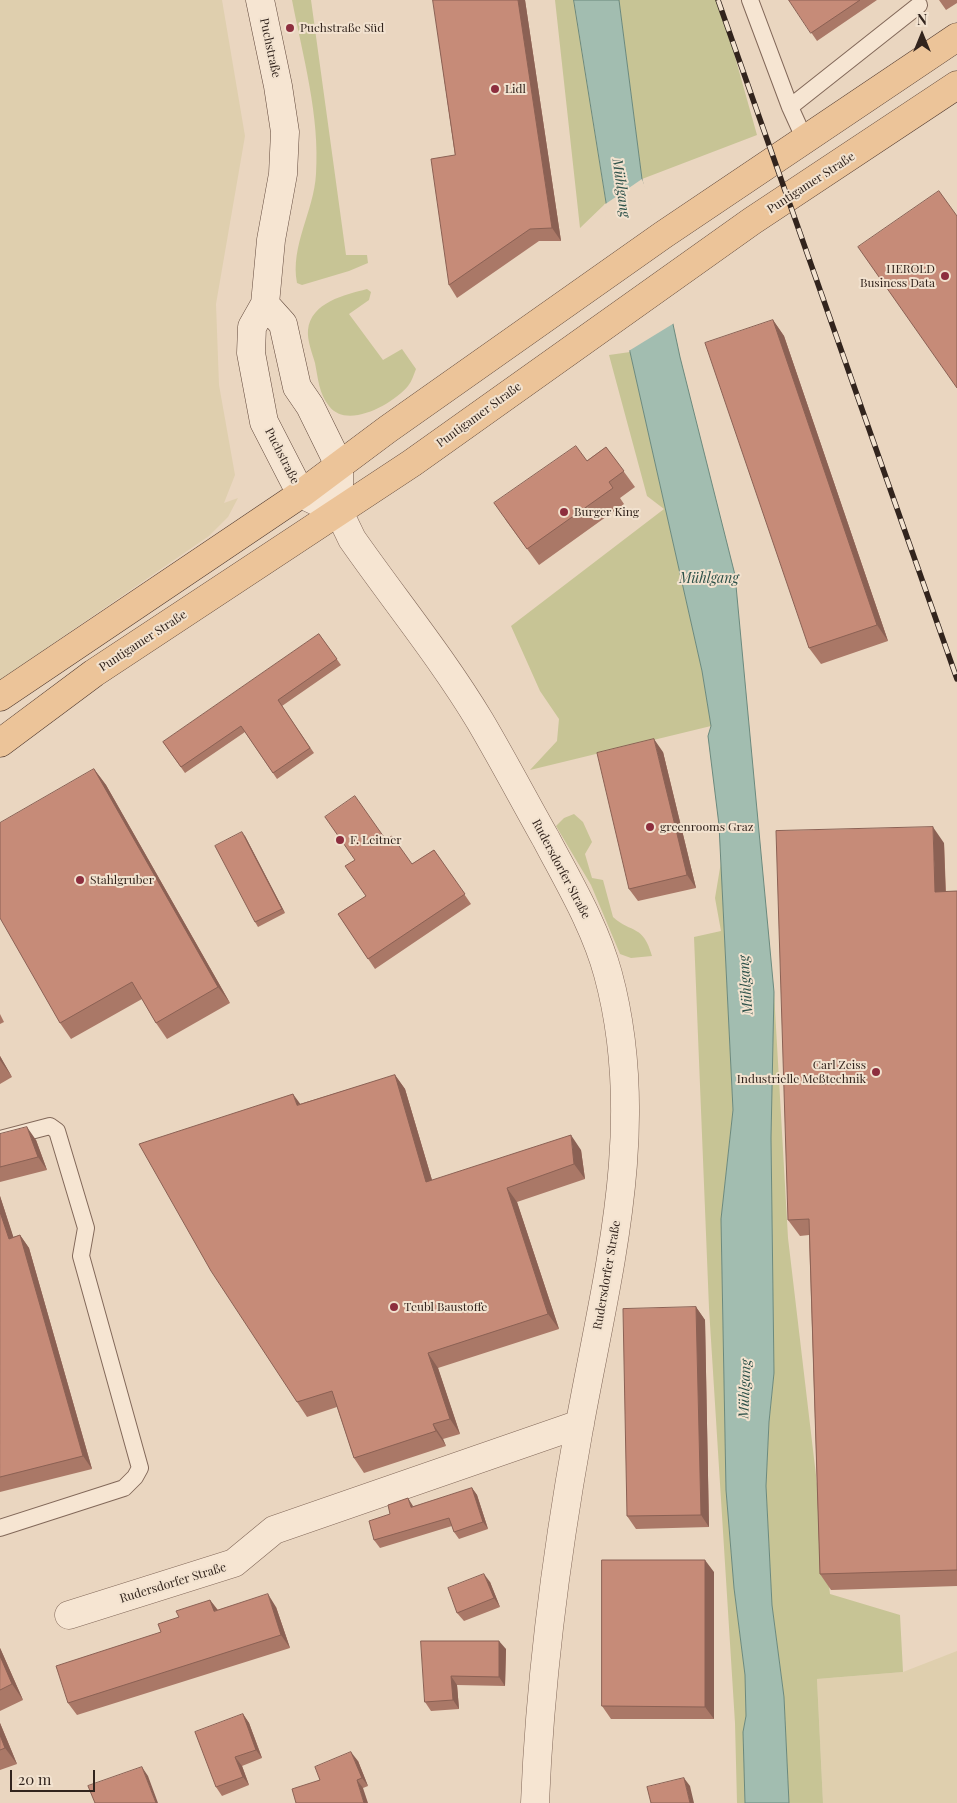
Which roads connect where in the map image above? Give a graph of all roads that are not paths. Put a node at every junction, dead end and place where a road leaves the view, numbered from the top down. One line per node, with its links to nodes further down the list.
1 (260, 0): 8 (street, Puchstraße)
2 (750, 0): 6 (lane)
3 (920, 5): 6 (lane)
4 (957, 37): 7 (main road)
5 (957, 85): 11 (main road, Puntigamer Straße)
6 (790, 107): 7 (lane)
7 (805, 140): 9 (main road)
8 (265, 304): 9 (street); 10 (street, Puchstraße)
9 (339, 466): 10 (main road); 11 (street)
10 (301, 494): 11 (street, Puchstraße); 12 (main road)
11 (339, 512): 13 (main road, Puntigamer Straße); 15 (street, Rudersdorfer Straße)
12 (0, 697)
13 (0, 743)
14 (0, 1139): 16 (lane)
15 (580, 1424): 17 (street, Rudersdorfer Straße); 18 (street, Rudersdorfer Straße)
16 (0, 1528)
17 (69, 1615)
18 (535, 1803)

